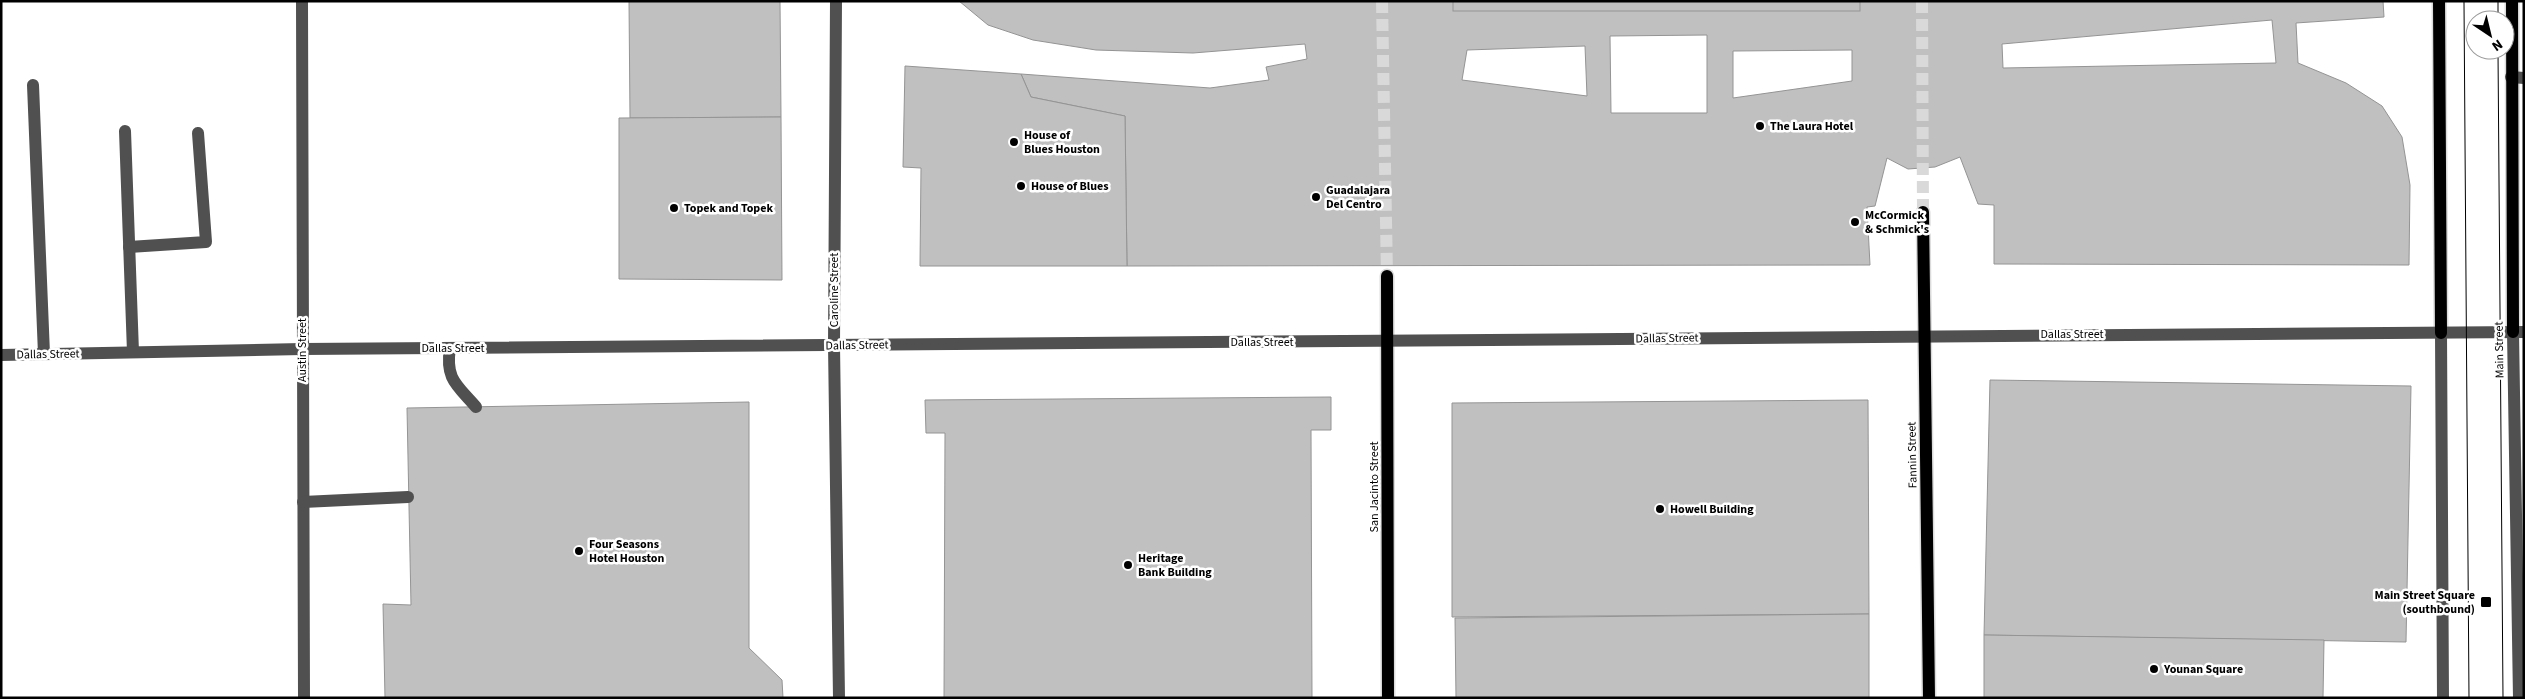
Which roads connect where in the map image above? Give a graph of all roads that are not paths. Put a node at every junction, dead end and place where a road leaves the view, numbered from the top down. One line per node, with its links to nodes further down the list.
1 (302, 1): 18 (street, Austin Street)
2 (836, 1): 16 (street, Caroline Street)
3 (2439, 1): 13 (main road)
4 (2512, 1): 5 (main road, Main Street)
5 (2517, 77): 12 (main road, Main Street)
6 (33, 85): 20 (street)
7 (125, 131): 10 (street)
8 (198, 132): 10 (street)
9 (1924, 212): 14 (main road, Fannin Street)
10 (129, 247): 19 (street)
11 (1387, 276): 15 (main road, San Jacinto Street)
12 (2518, 332): 13 (street, Dallas Street); 30 (street, Main Street)
13 (2441, 333): 14 (street, Dallas Street); 29 (street)
14 (1924, 336): 15 (street, Dallas Street); 28 (main road, Fannin Street)
15 (1388, 340): 16 (street, Dallas Street); 27 (main road, San Jacinto Street)
16 (834, 345): 17 (street, Dallas Street); 26 (street, Caroline Street)
17 (450, 348): 18 (street, Dallas Street); 22 (street)
18 (302, 349): 19 (street, Dallas Street); 24 (street, Austin Street)
19 (133, 352): 20 (street, Dallas Street)
20 (44, 354): 21 (street, Dallas Street)
21 (1, 355)
22 (476, 407)
23 (408, 497): 24 (street)
24 (303, 502): 25 (street, Austin Street)
25 (304, 698)
26 (839, 698)
27 (1388, 698)
28 (1928, 698)
29 (2443, 698)
30 (2519, 698)

